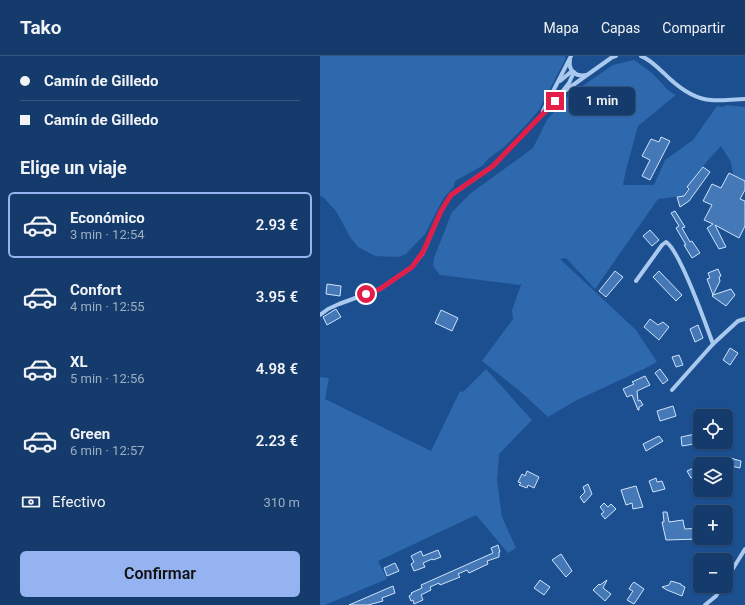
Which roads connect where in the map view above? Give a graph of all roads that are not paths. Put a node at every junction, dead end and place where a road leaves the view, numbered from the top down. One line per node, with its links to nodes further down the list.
1 (571, 56): 4 (street); 6 (street)
2 (616, 56): 5 (street)
3 (641, 56): 8 (street)
4 (573, 72): 5 (street); 6 (street); 7 (street)
5 (587, 75): 7 (street)
6 (556, 86): 9 (street)
7 (561, 94): 9 (street)
8 (745, 99)
9 (541, 114): 11 (street)
10 (636, 280): 13 (street)
11 (320, 315)
12 (745, 319): 13 (street)
13 (713, 344): 14 (street)
14 (672, 390)
15 (745, 549): 16 (street)
16 (733, 569)
17 (718, 593): 18 (street)
18 (705, 605)

